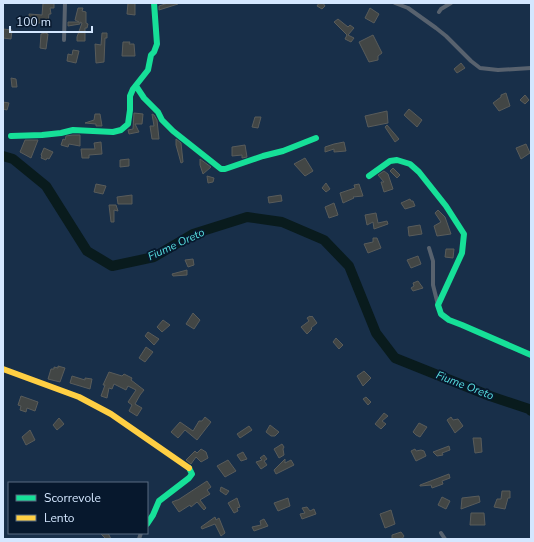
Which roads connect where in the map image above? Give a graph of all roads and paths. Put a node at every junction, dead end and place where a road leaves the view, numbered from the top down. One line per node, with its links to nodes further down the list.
1 (65, 3): 6 (street)
2 (154, 3): 8 (street)
3 (395, 3): 7 (street)
4 (450, 3): 5 (street)
5 (439, 12)
6 (64, 40)
7 (531, 68)
8 (136, 86): 9 (street); 10 (street)
9 (11, 136)
10 (316, 138)
11 (370, 176): 13 (street)
12 (429, 248): 13 (street)
13 (438, 305): 14 (street)
14 (531, 355)
15 (3, 369): 16 (street)
16 (148, 522)
17 (441, 533): 18 (street)
18 (445, 539)

